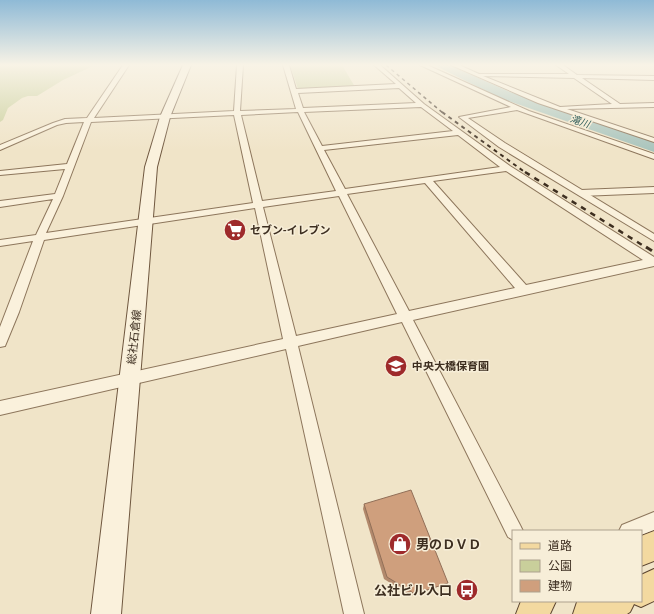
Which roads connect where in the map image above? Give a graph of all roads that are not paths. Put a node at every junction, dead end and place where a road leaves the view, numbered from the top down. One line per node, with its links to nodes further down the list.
1 (106, 94): 17 (street)
2 (175, 94): 16 (main road, 総社石倉線)
3 (238, 94): 15 (street)
4 (295, 94): 14 (street)
5 (409, 94): 9 (street)
6 (485, 94): 12 (street)
7 (522, 94): 13 (street)
8 (600, 94): 11 (street)
9 (422, 105): 14 (street); 18 (street)
10 (654, 105): 11 (street)
11 (618, 106): 13 (street)
12 (516, 108): 22 (street); 29 (street)
13 (560, 109): 19 (street)
14 (300, 110): 15 (street); 21 (street)
15 (237, 113): 16 (street); 32 (street)
16 (165, 117): 17 (street); 33 (main road, 総社石倉線)
17 (88, 120): 20 (street); 23 (street)
18 (458, 133): 21 (street); 24 (street)
19 (654, 140)
20 (0, 148)
21 (320, 148): 28 (street)
22 (654, 157)
23 (71, 166): 25 (street); 30 (street)
24 (507, 168): 26 (street); 37 (street)
25 (0, 173)
26 (427, 180): 28 (street); 38 (street)
27 (654, 190): 29 (street)
28 (342, 191): 32 (street); 41 (street)
29 (581, 193): 35 (street)
30 (59, 196): 31 (street); 34 (street)
31 (0, 204)
32 (258, 204): 33 (street); 43 (street)
33 (146, 221): 34 (street); 44 (main road, 総社石倉線)
34 (40, 236): 36 (street); 39 (street)
35 (654, 238)
36 (0, 243)
37 (654, 262): 38 (street)
38 (523, 289): 41 (street)
39 (13, 312): 40 (street); 42 (street)
40 (0, 314)
41 (405, 316): 43 (street); 47 (street)
42 (0, 342)
43 (290, 342): 44 (street); 56 (street)
44 (129, 379): 45 (street); 55 (main road, 総社石倉線)
45 (0, 408)
46 (654, 521): 48 (street)
47 (513, 530)
48 (631, 530)
49 (654, 546): 50 (main road)
50 (642, 551)
51 (654, 585): 52 (main road)
52 (642, 591)
53 (539, 602): 57 (main road)
54 (617, 602): 58 (main road)
55 (106, 614)
56 (354, 614)
57 (532, 614)
58 (589, 614)

